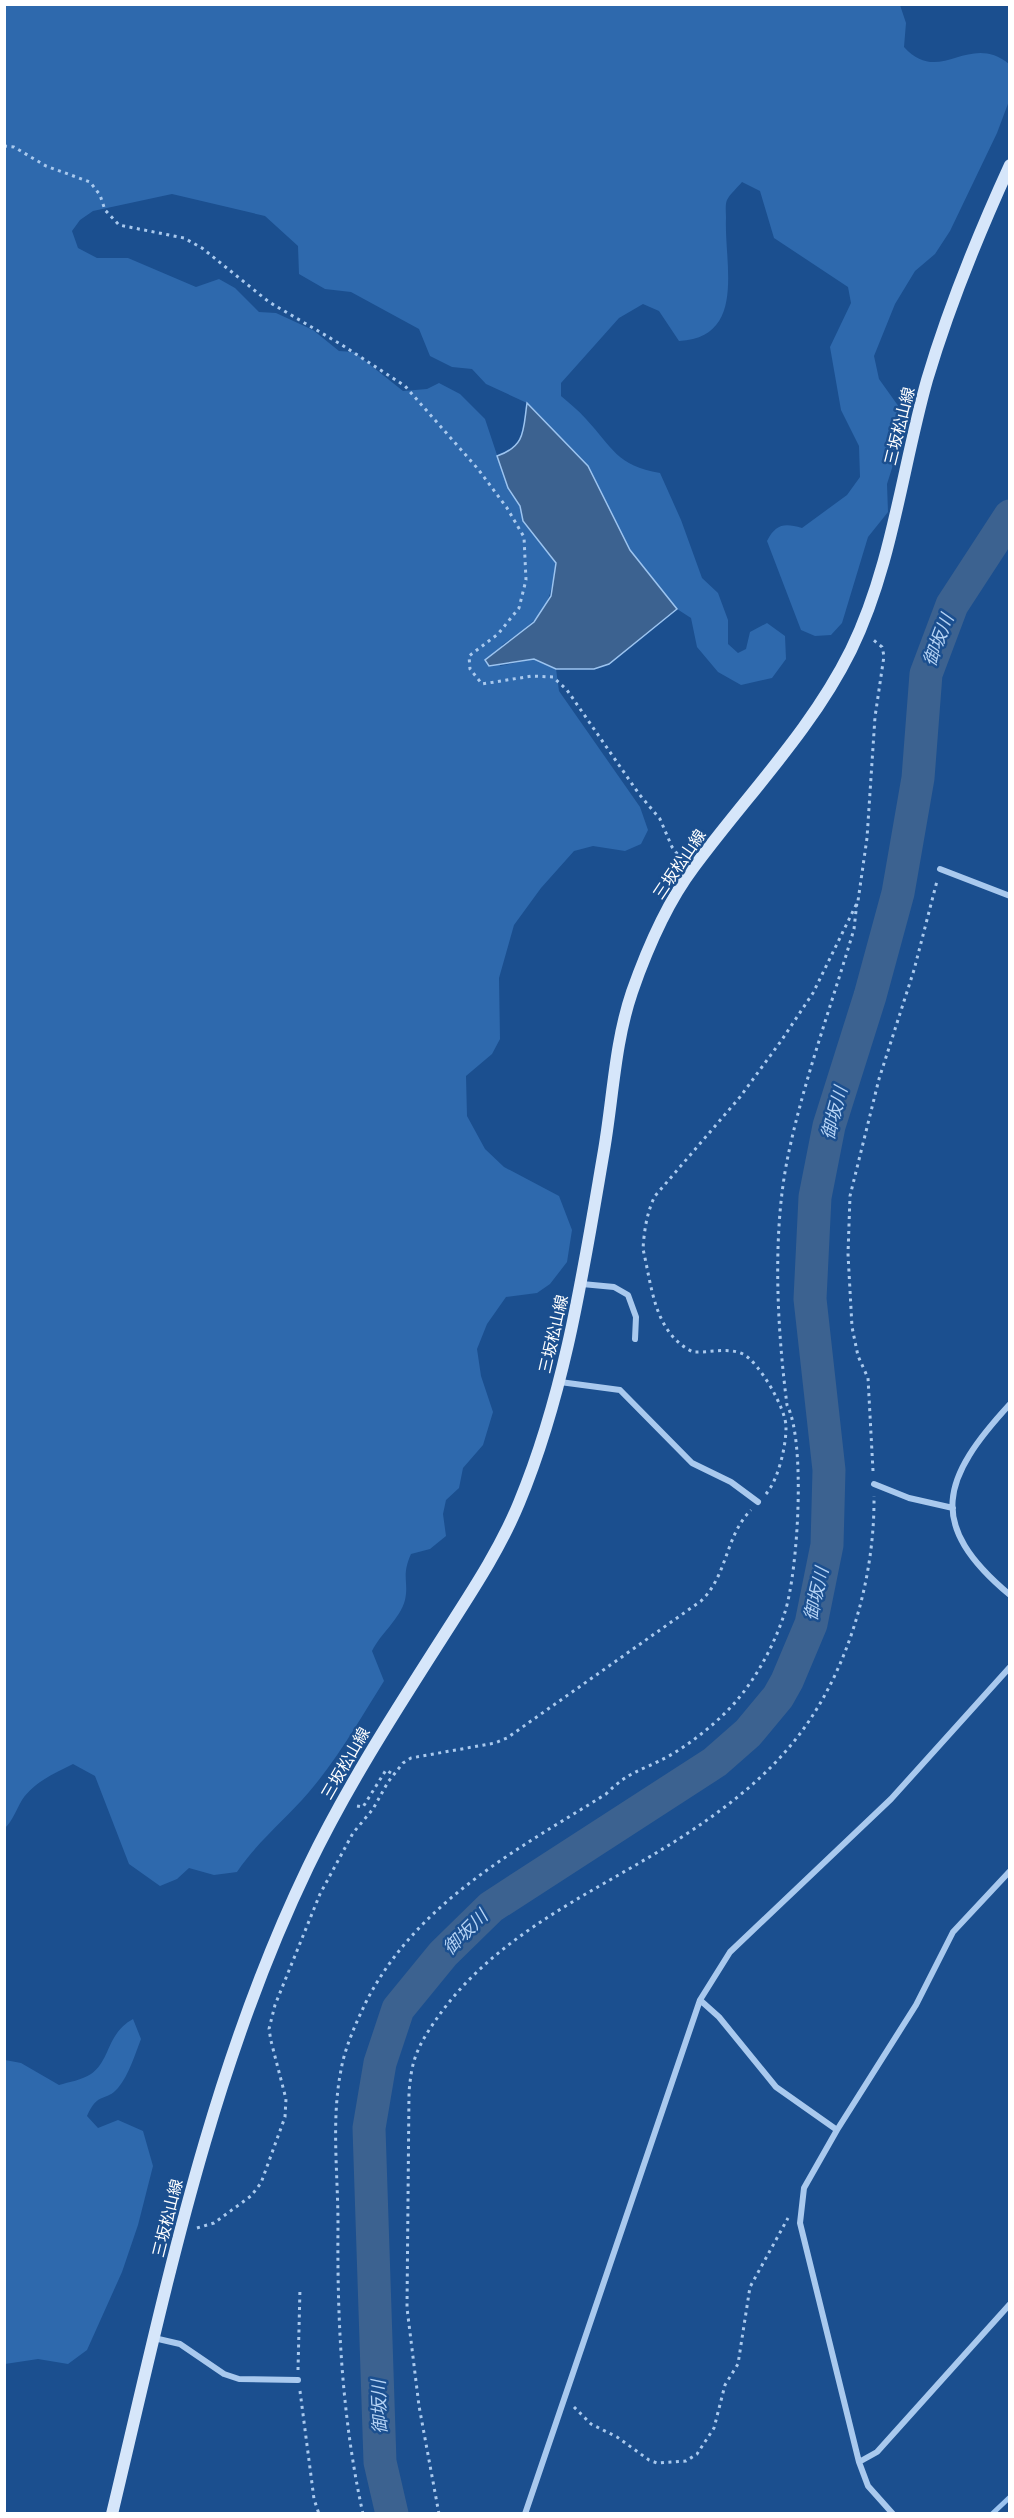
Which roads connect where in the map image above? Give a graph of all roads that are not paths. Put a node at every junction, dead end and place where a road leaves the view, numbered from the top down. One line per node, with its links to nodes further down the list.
1 (1010, 165): 4 (main road, 三坂松山線)
2 (940, 869): 3 (street)
3 (1010, 896)
4 (582, 1284): 5 (street); 6 (main road, 三坂松山線)
5 (635, 1339)
6 (560, 1382): 9 (street); 17 (main road, 三坂松山線)
7 (1010, 1404): 10 (street)
8 (874, 1484): 10 (street)
9 (758, 1502)
10 (952, 1508): 11 (street)
11 (1010, 1595)
12 (1010, 1667): 14 (street)
13 (1010, 1871): 15 (street)
14 (700, 2000): 15 (street); 21 (street)
15 (837, 2130): 19 (street)
16 (1010, 2304): 19 (street)
17 (154, 2338): 18 (street); 20 (main road, 三坂松山線)
18 (298, 2380)
19 (859, 2462): 22 (street)
20 (112, 2514)
21 (525, 2514)
22 (893, 2514)

